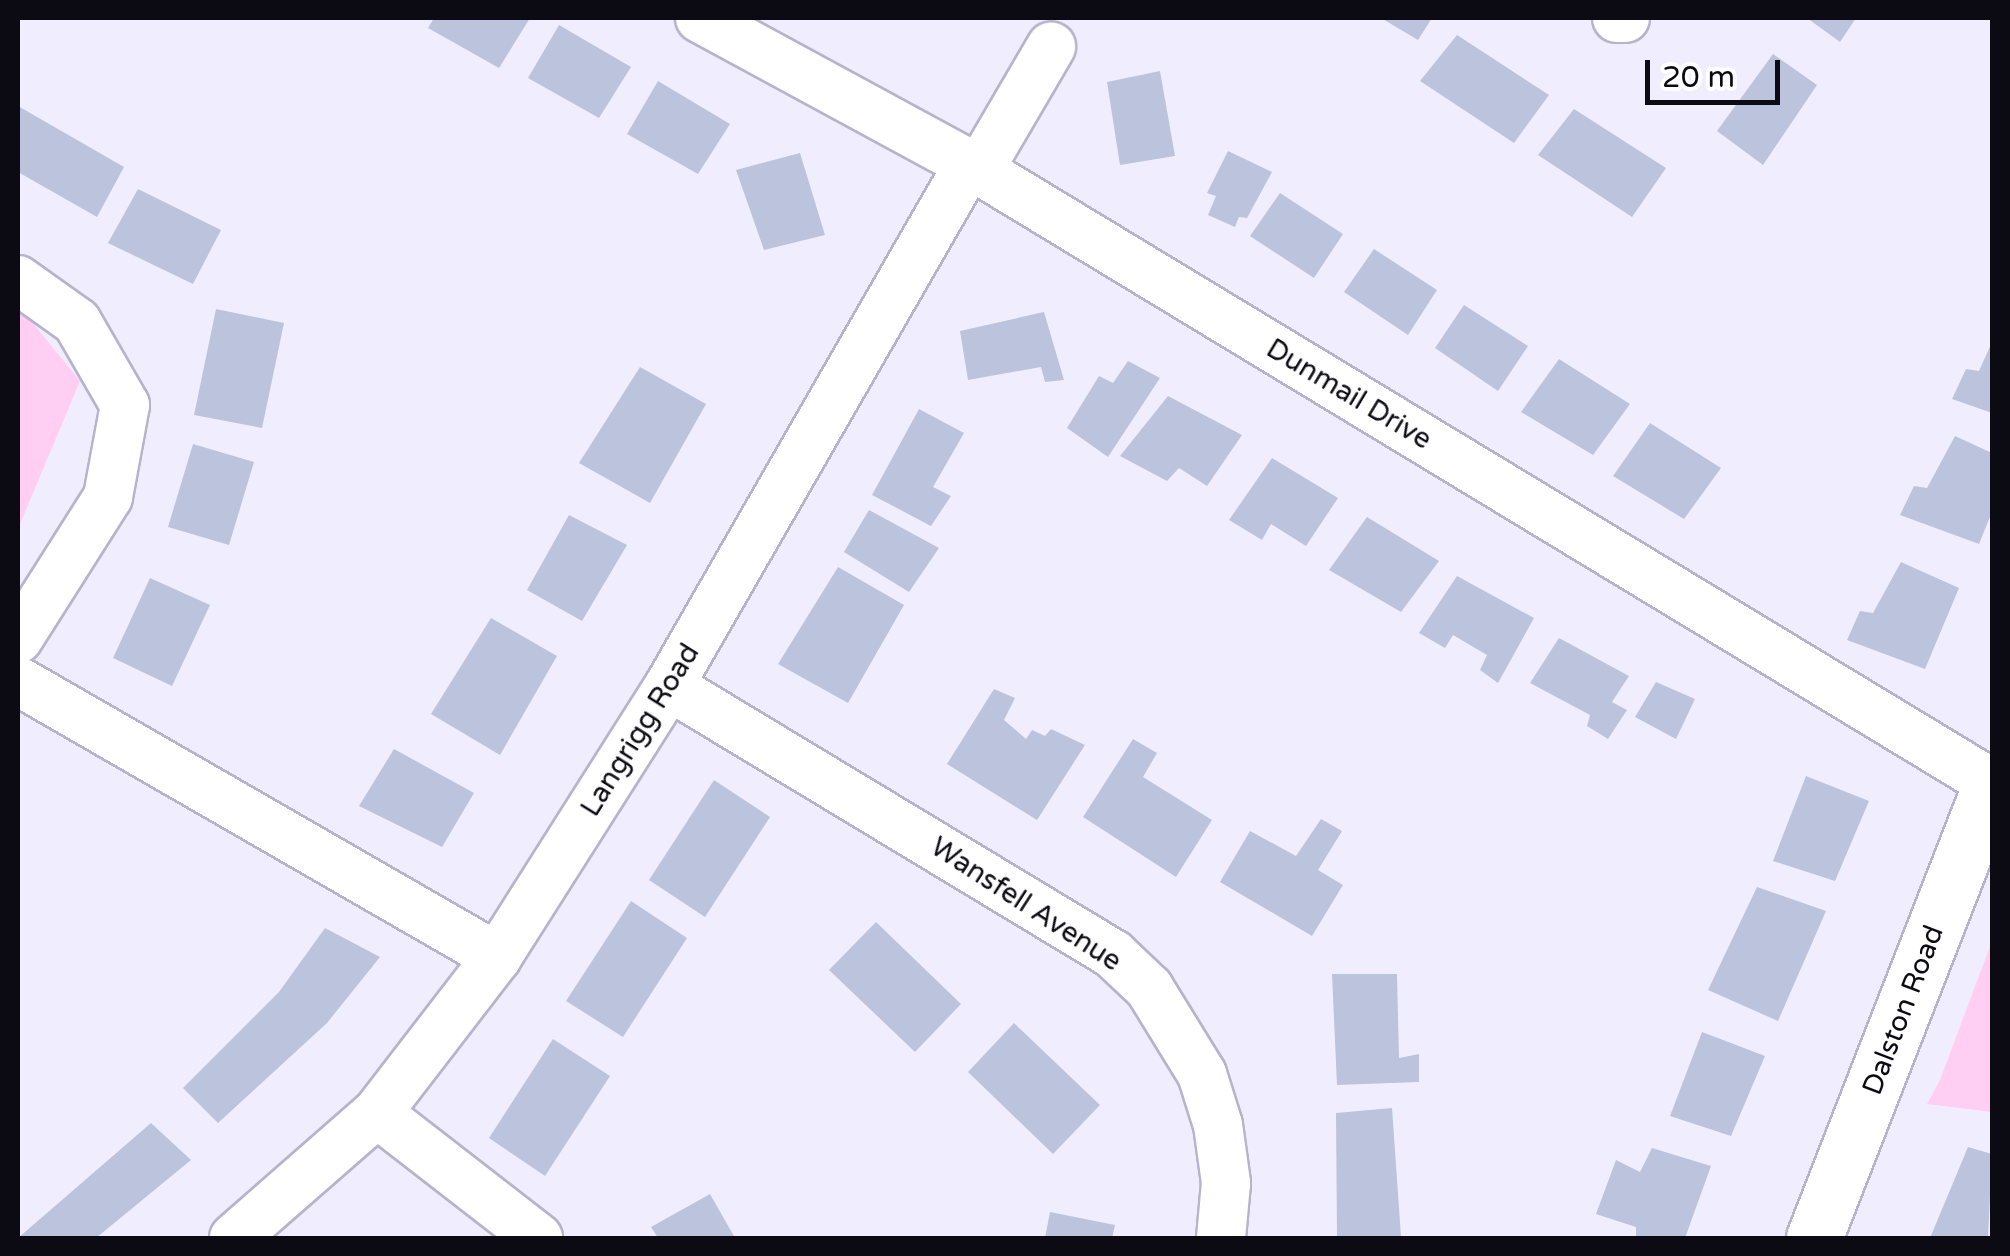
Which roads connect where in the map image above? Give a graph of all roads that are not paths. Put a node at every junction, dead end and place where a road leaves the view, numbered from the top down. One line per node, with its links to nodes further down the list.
1 (700, 18): 3 (street, Dunmail Drive)
2 (1052, 46): 3 (street, Langrigg Road)
3 (974, 167): 7 (street, Langrigg Road); 8 (street, Dunmail Drive)
4 (18, 280): 5 (street)
5 (18, 639)
6 (18, 681): 9 (street)
7 (670, 686): 9 (street, Langrigg Road); 13 (street, Wansfell Avenue)
8 (1992, 782): 14 (main road, Dalston Road)
9 (498, 957): 10 (street, Langrigg Road)
10 (377, 1114): 11 (street, Langrigg Road); 12 (street)
11 (234, 1238)
12 (538, 1238)
13 (1221, 1238)
14 (1814, 1238)

